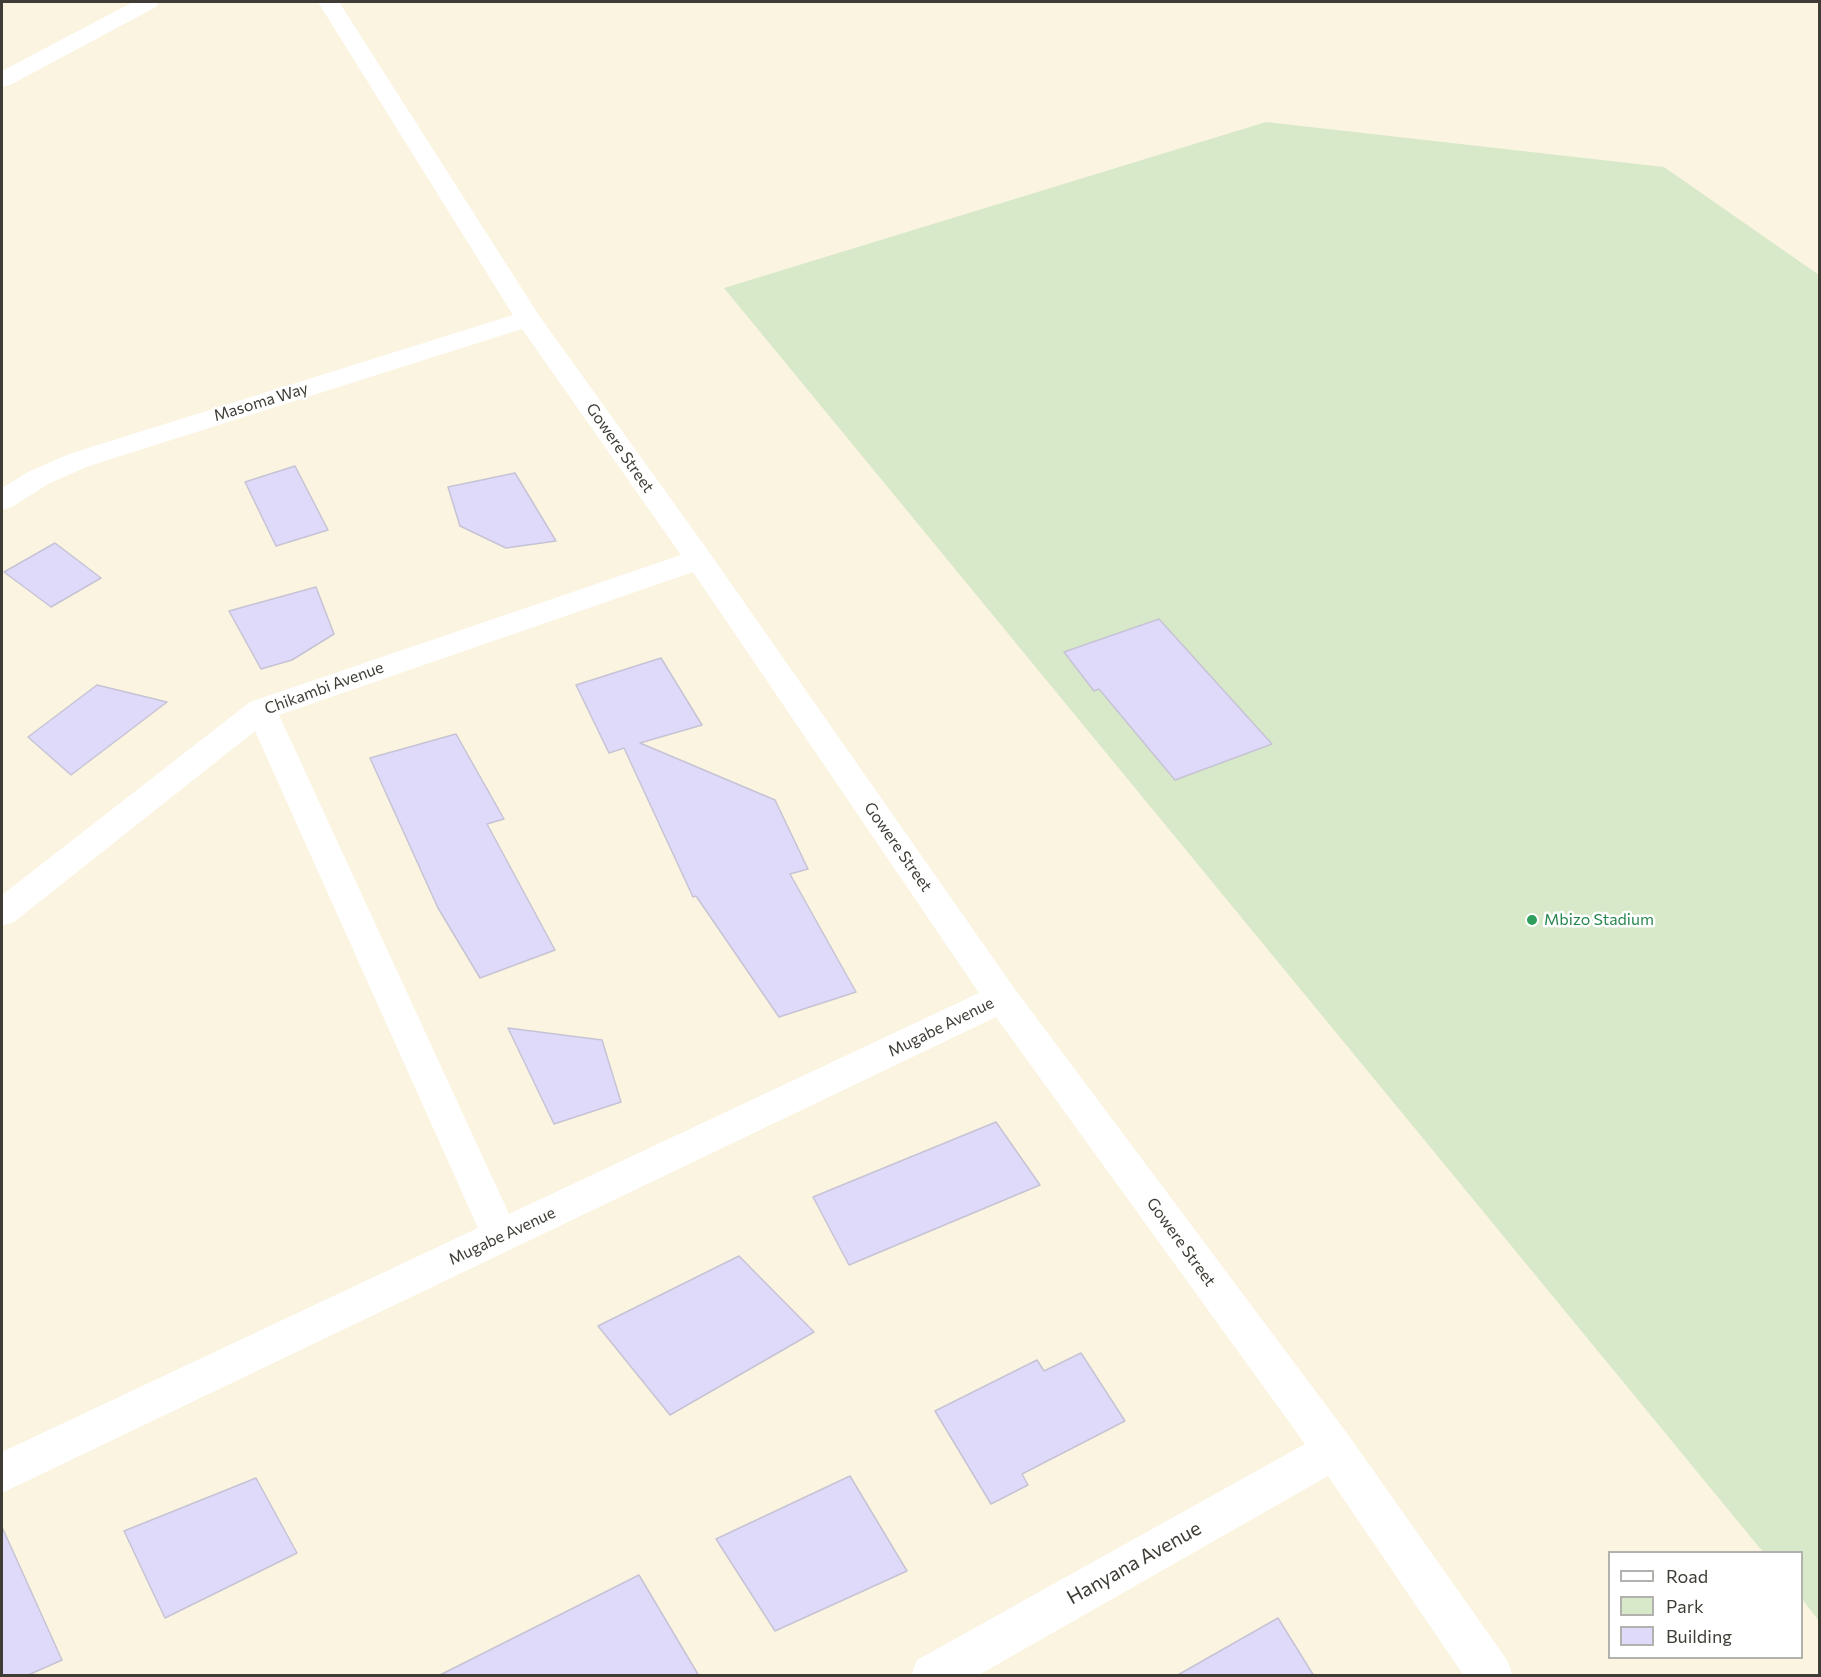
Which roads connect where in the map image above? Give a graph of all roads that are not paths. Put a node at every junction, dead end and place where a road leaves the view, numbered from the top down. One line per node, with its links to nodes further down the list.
1 (148, 2): 3 (street)
2 (329, 2): 4 (street, Gowere Street)
3 (2, 80)
4 (528, 318): 5 (street, Masoma Way); 6 (street, Gowere Street)
5 (2, 501)
6 (699, 559): 7 (street, Chikambi Avenue); 9 (street, Gowere Street)
7 (261, 710): 8 (street, Chikambi Avenue); 10 (street)
8 (2, 913)
9 (1002, 998): 10 (street, Mugabe Avenue); 11 (street, Gowere Street)
10 (501, 1237): 12 (street, Mugabe Avenue)
11 (1334, 1450): 13 (street, Hanyana Avenue); 14 (street, Gowere Street)
12 (2, 1473)
13 (933, 1676)
14 (1491, 1676)

